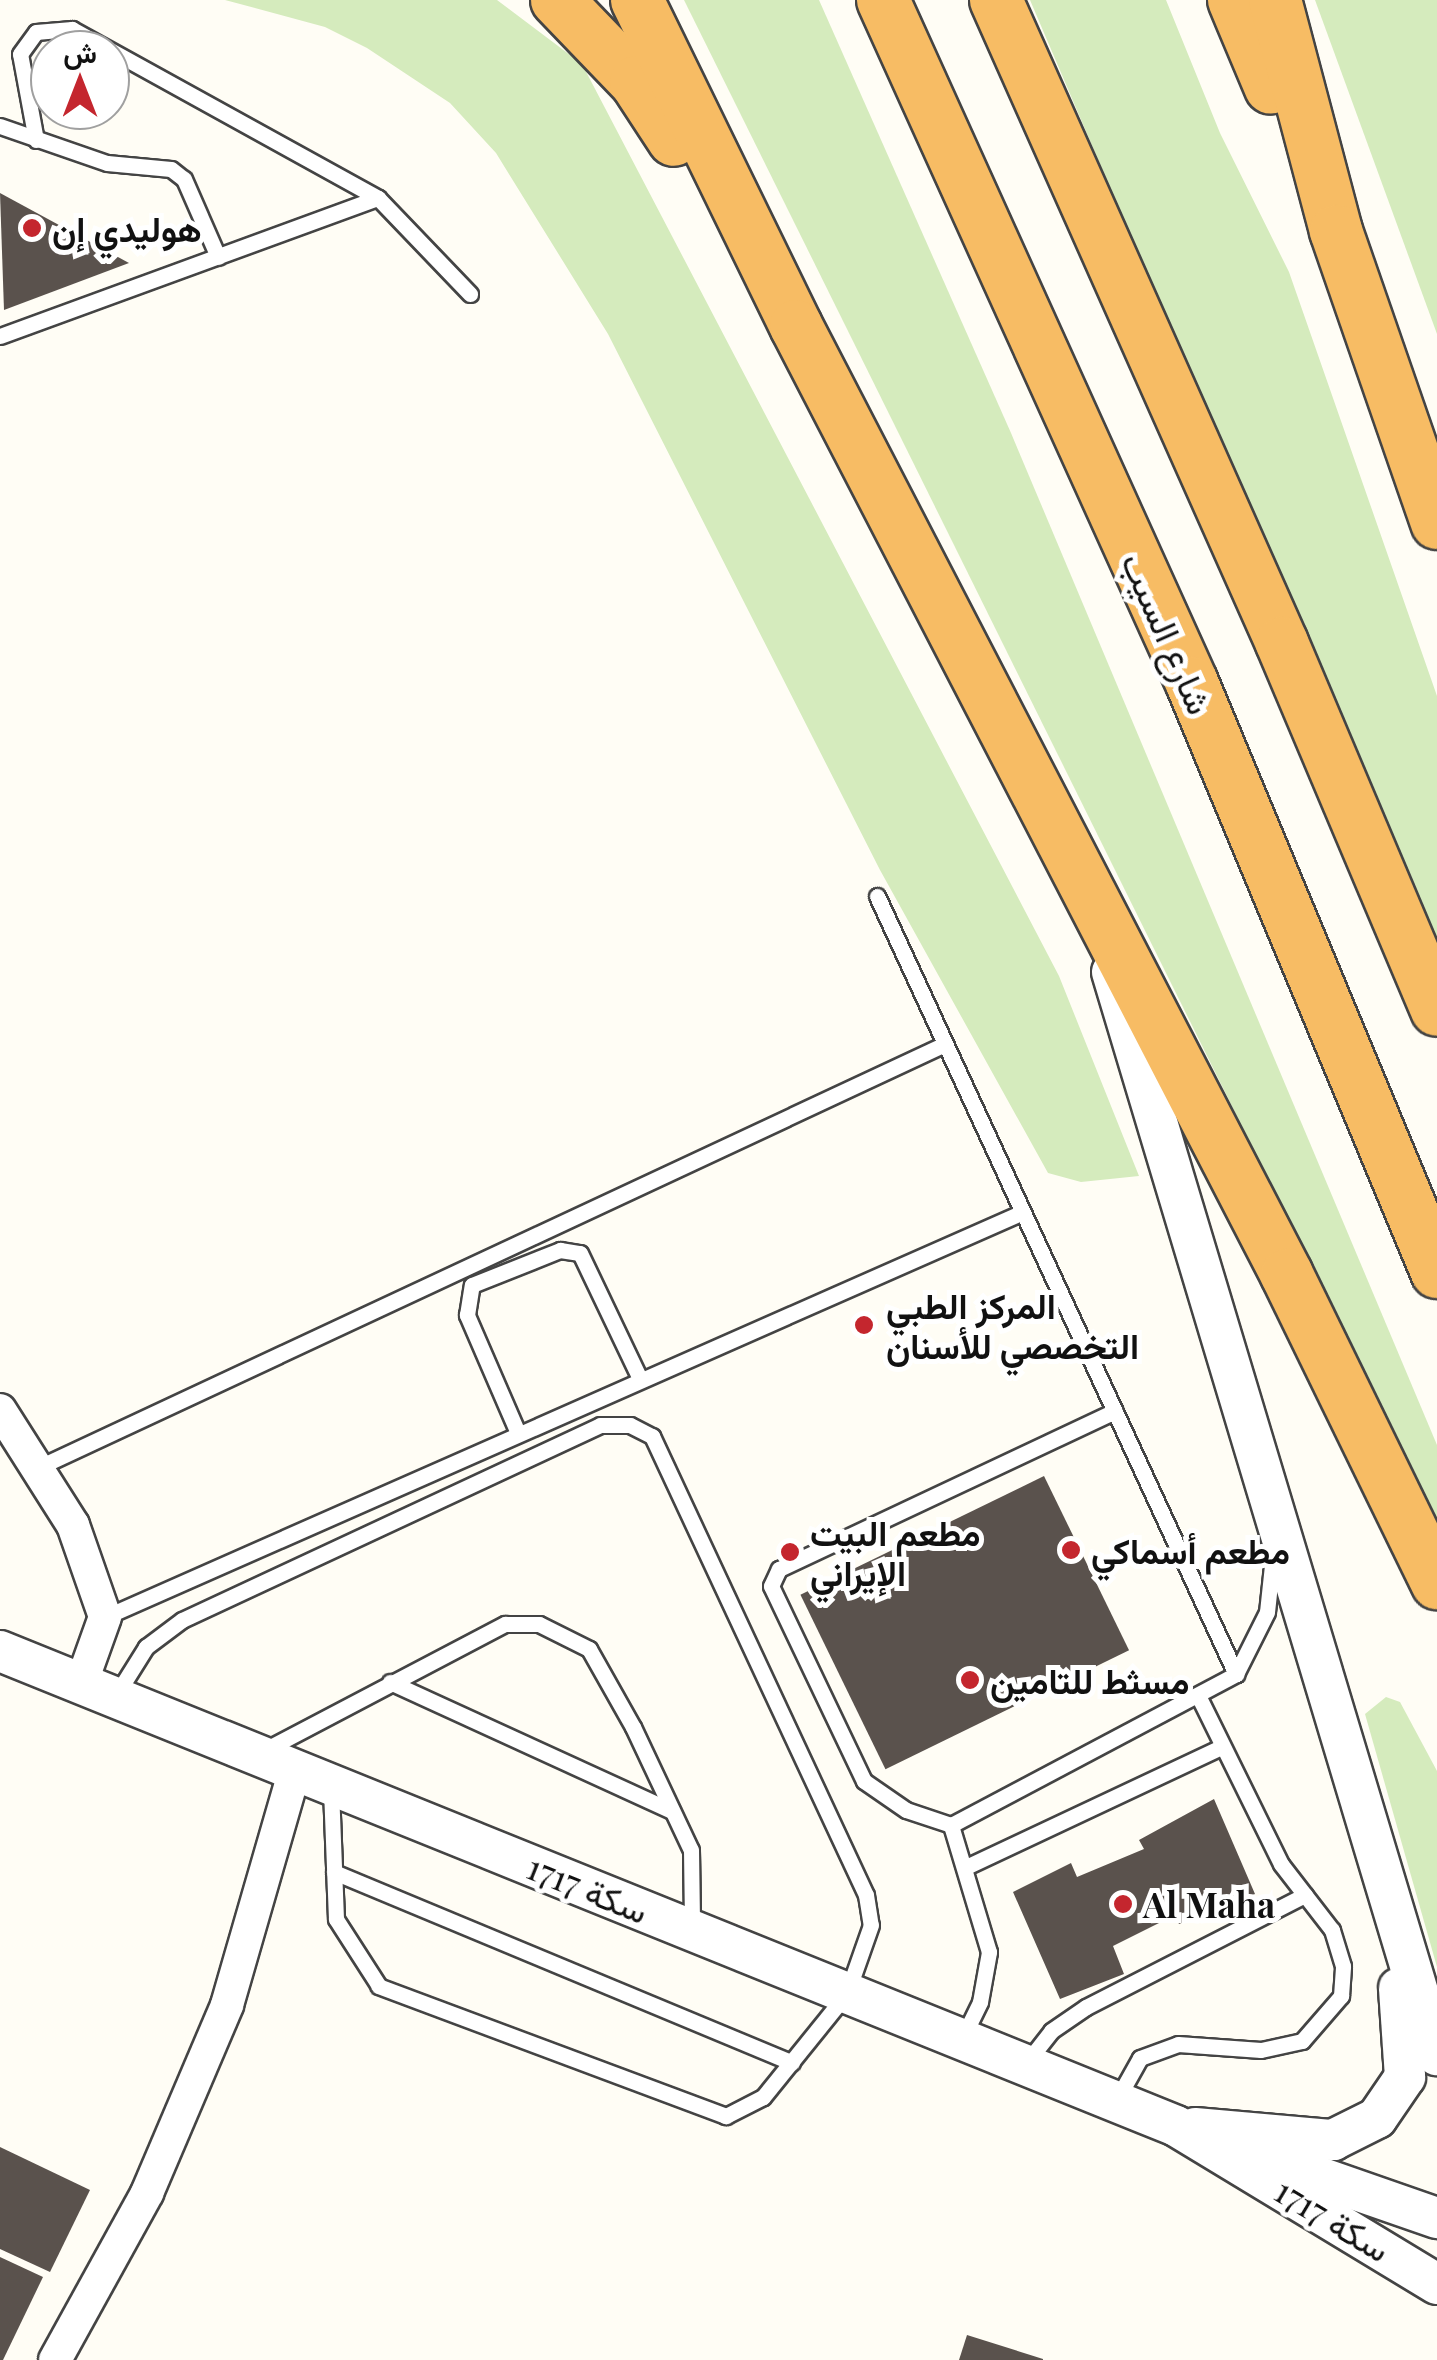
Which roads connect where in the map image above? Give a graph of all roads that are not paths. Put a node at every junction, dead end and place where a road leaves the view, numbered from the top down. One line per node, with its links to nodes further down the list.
1 (557, 0): 16 (highway)
2 (637, 0): 16 (highway)
3 (665, 0): 16 (highway)
4 (883, 0): 24 (highway, شارع السيب)
5 (996, 0): 21 (highway)
6 (1220, 0): 9 (highway)
7 (1234, 0): 9 (highway)
8 (1275, 0): 13 (highway)
9 (1258, 59): 13 (highway)
10 (0, 126): 11 (lane)
11 (36, 140): 12 (lane); 14 (lane)
12 (378, 198): 14 (lane); 15 (lane)
13 (1336, 230): 18 (highway)
14 (218, 257): 17 (lane)
15 (470, 294)
16 (796, 326): 19 (highway)
17 (0, 336)
18 (1437, 522)
19 (1086, 885): 30 (street); 31 (highway)
20 (877, 896): 22 (lane)
21 (1437, 1010)
22 (945, 1044): 23 (lane); 29 (lane)
23 (1023, 1212): 25 (lane); 27 (lane)
24 (1437, 1272)
25 (640, 1379): 28 (lane); 28 (lane)
26 (0, 1410): 29 (street)
27 (1114, 1411): 34 (lane); 42 (lane)
28 (518, 1433): 32 (lane)
29 (37, 1468): 32 (street)
30 (1278, 1517): 34 (lane); 47 (street)
31 (1437, 1583)
32 (105, 1617): 36 (street)
33 (0, 1652): 36 (street, سكة 1717)
34 (1236, 1674): 37 (lane)
35 (390, 1682): 39 (lane); 41 (lane); 41 (lane)
36 (97, 1691): 39 (street, سكة 1717); 48 (lane)
37 (1198, 1695): 38 (lane); 42 (lane)
38 (1221, 1748): 43 (lane); 45 (lane)
39 (256, 1755): 40 (street, سكة 1717)
40 (313, 1778): 44 (lane); 46 (street, سكة 1717); 57 (street)
41 (672, 1812): 46 (lane)
42 (951, 1824): 43 (lane)
43 (966, 1867): 49 (lane)
44 (334, 1872): 51 (lane); 51 (lane)
45 (1305, 1895): 52 (lane); 53 (lane)
46 (692, 1930): 48 (street, سكة 1717)
47 (1394, 1930): 50 (street); 54 (street, سكة 1717)
48 (848, 1993): 49 (street, سكة 1717); 51 (lane)
49 (962, 2039): 52 (street, سكة 1717)
50 (1437, 2055)
51 (792, 2063)
52 (1025, 2065): 53 (street, سكة 1717)
53 (1116, 2101): 54 (street, سكة 1717)
54 (1176, 2126): 55 (street); 56 (street, سكة 1717)
55 (1437, 2218)
56 (1437, 2284)
57 (55, 2360)

